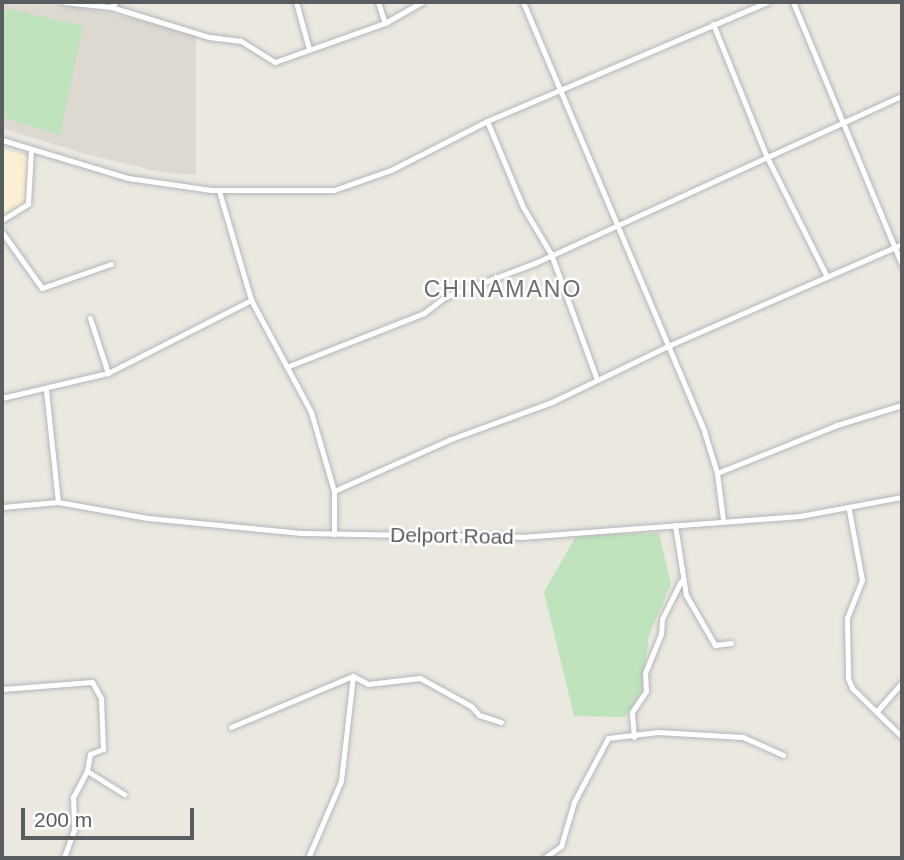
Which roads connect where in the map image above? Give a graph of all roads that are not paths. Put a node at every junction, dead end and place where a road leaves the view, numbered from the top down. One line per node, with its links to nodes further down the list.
1 (64, 2): 8 (street)
2 (296, 2): 11 (street)
3 (377, 2): 9 (street)
4 (422, 2): 9 (street)
5 (523, 2): 12 (street)
6 (768, 2): 10 (street)
7 (793, 2): 15 (street)
8 (113, 5): 11 (street)
9 (385, 23): 11 (street)
10 (713, 24): 12 (street); 18 (street)
11 (309, 49)
12 (561, 90): 14 (street); 21 (street)
13 (902, 96): 15 (street)
14 (487, 121): 19 (street); 25 (street)
15 (841, 123): 18 (street); 24 (street)
16 (2, 140): 17 (street)
17 (31, 149): 19 (street); 20 (street)
18 (766, 155): 21 (street); 28 (street)
19 (219, 191): 29 (street)
20 (2, 220)
21 (620, 224): 25 (street); 31 (street)
22 (2, 232): 26 (street)
23 (902, 244): 24 (street)
24 (895, 248): 27 (street); 28 (street)
25 (551, 254): 32 (street); 34 (street)
26 (111, 264)
27 (902, 265)
28 (827, 277): 31 (street)
29 (251, 300): 32 (street); 33 (street)
30 (90, 318): 33 (street)
31 (670, 345): 34 (street); 38 (street)
32 (289, 366): 39 (street)
33 (108, 373): 35 (street)
34 (597, 380): 39 (street)
35 (46, 390): 36 (street); 41 (street)
36 (2, 398)
37 (902, 405): 38 (street)
38 (717, 473): 44 (street)
39 (334, 491): 46 (street)
40 (902, 497): 43 (street, Delport Road)
41 (58, 502): 42 (street, Delport Road); 46 (street, Delport Road)
42 (2, 507)
43 (849, 510): 44 (street, Delport Road); 52 (street)
44 (723, 520): 45 (street, Delport Road)
45 (675, 525): 46 (street, Delport Road); 47 (street)
46 (334, 534)
47 (681, 581): 48 (street); 55 (street)
48 (731, 643)
49 (353, 676): 53 (street); 54 (street); 61 (street)
50 (902, 682): 52 (street)
51 (2, 689): 58 (street)
52 (878, 710): 56 (street)
53 (501, 722)
54 (231, 727)
55 (634, 737): 57 (street); 62 (street)
56 (902, 737)
57 (783, 755)
58 (87, 771): 59 (street); 60 (street)
59 (124, 794)
60 (64, 858)
61 (308, 858)
62 (544, 858)

